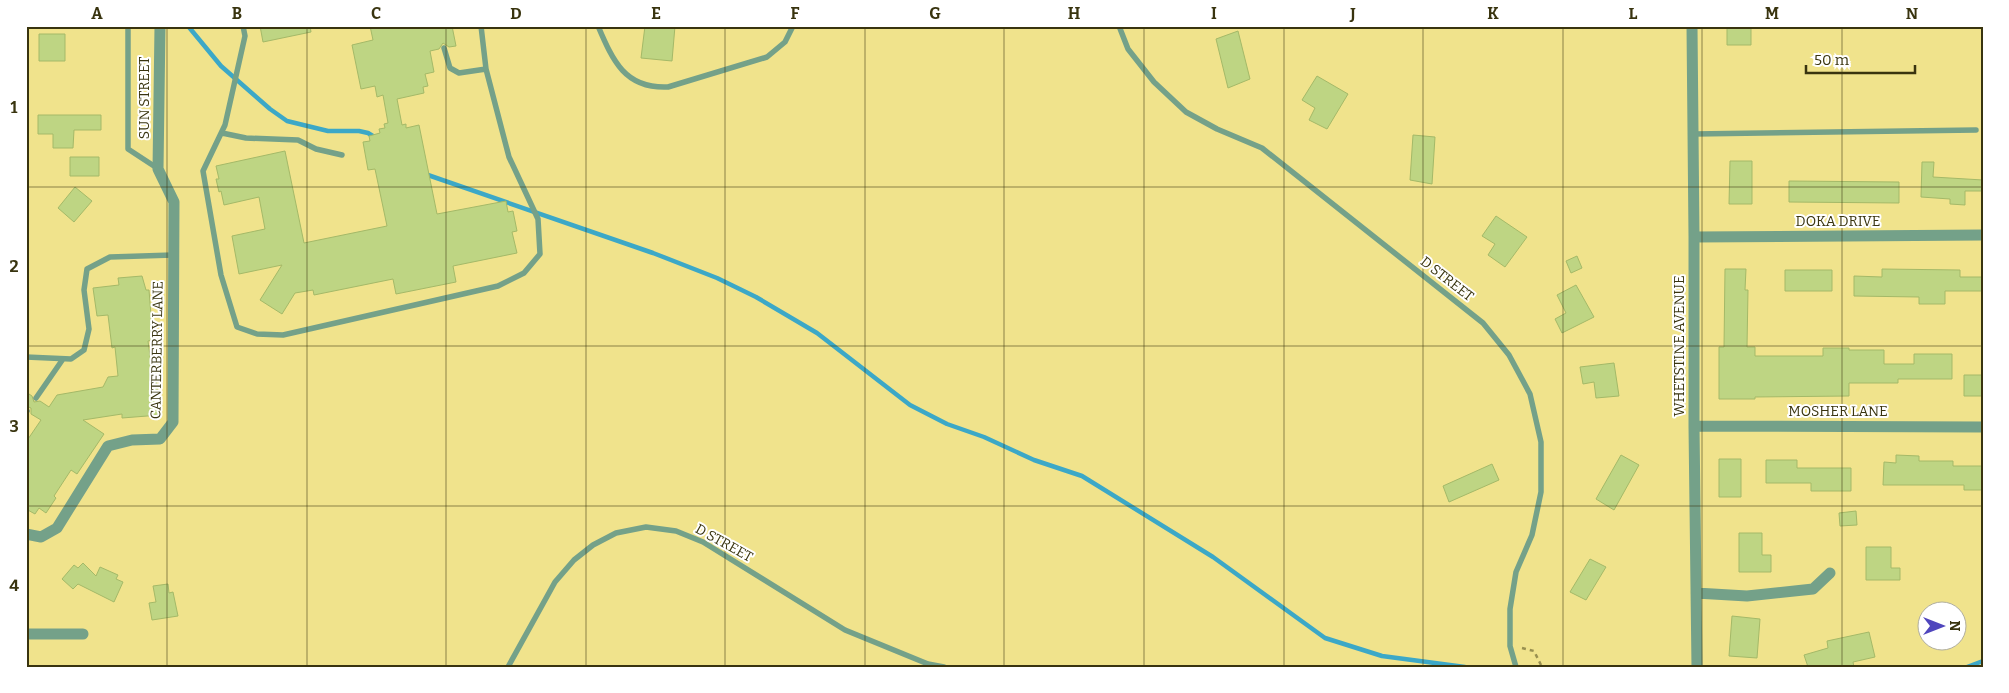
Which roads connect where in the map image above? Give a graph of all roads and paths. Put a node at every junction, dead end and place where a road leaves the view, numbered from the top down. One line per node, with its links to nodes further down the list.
1 (128, 26): 15 (lane)
2 (160, 26): 15 (street, SUN STREET)
3 (243, 26): 12 (lane)
4 (481, 26): 10 (lane)
5 (598, 26): 6 (lane)
6 (793, 26)
7 (1119, 26): 29 (lane, D STREET)
8 (1692, 26): 13 (street, WHETSTINE AVENUE)
9 (444, 48): 10 (lane)
10 (486, 69): 12 (lane)
11 (1976, 130): 13 (lane)
12 (222, 133): 14 (lane)
13 (1694, 134): 17 (street, WHETSTINE AVENUE)
14 (342, 155)
15 (158, 170): 18 (street, CANTERBERRY LANE)
16 (1983, 235): 17 (street, DOKA DRIVE)
17 (1694, 237): 22 (street, WHETSTINE AVENUE)
18 (173, 255): 20 (lane); 24 (street, CANTERBERRY LANE)
19 (26, 357): 20 (lane)
20 (63, 359): 21 (lane)
21 (36, 398)
22 (1694, 426): 23 (street, MOSHER LANE); 26 (street, WHETSTINE AVENUE)
23 (1983, 427)
24 (26, 534)
25 (1830, 574): 26 (street)
26 (1696, 593): 34 (street, WHETSTINE AVENUE)
27 (26, 634): 28 (street)
28 (83, 634)
29 (1510, 646): 32 (lane, D STREET); 33 (path)
30 (508, 667): 31 (lane, D STREET)
31 (944, 667)
32 (1516, 667)
33 (1542, 667)
34 (1697, 667)

